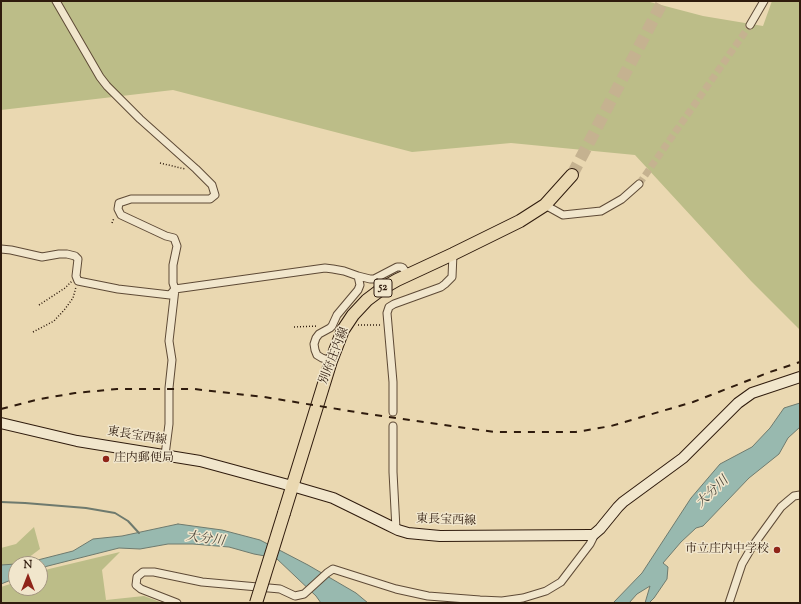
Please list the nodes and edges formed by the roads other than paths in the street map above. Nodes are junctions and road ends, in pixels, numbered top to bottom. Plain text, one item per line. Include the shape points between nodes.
1 (56, 1) edge
2 (764, 1) edge
3 (750, 25) tunnel mouth
4 (572, 175) tunnel mouth
5 (639, 184) tunnel mouth
6 (545, 205) junction
7 (1, 249) edge
8 (453, 254) junction
9 (408, 275) junction
10 (358, 276) junction
11 (175, 289) junction
12 (331, 361) junction
13 (800, 377) edge
14 (393, 412) dead end
15 (1, 423) edge
16 (393, 426) dead end
17 (165, 455) junction
18 (292, 486) junction
19 (800, 495) edge
20 (396, 529) junction
21 (594, 534) junction
22 (177, 603) edge
23 (256, 603) edge
24 (729, 603) edge

1 - 11 street via 107,86 212,185 215,195 210,199 131,199 119,203 118,209 121,214 174,238 177,246 173,265
2 - 3 street
4 - 6 main road, 別府庄内線 / 52
5 - 6 street via 622,199 601,211 563,215
6 - 8 main road, 別府庄内線 / 52 via 520,221
7 - 11 street via 42,257 60,254 75,256 78,260 76,280 118,289 170,295
8 - 9 main road, 別府庄内線 / 52
8 - 14 street via 452,277 441,287 389,307 387,314
9 - 10 street via 401,266 374,279
9 - 12 main road, 別府庄内線 / 52 via 383,288 353,315 343,330
10 - 11 street via 325,268
10 - 12 street via 358,290 332,326 319,334 314,344 317,355
11 - 17 street via 170,341 172,360 169,424
12 - 18 main road, 別府庄内線 / 52
13 - 21 main road via 752,393 738,403 683,458 618,507
15 - 17 main road, 東長宝西線 via 77,441
16 - 20 street
17 - 18 main road, 東長宝西線 via 200,461
18 - 20 main road, 東長宝西線 via 333,498
18 - 23 main road, 別府庄内線 / 52, bridge
19 - 24 street via 794,496 781,507 752,547 742,564
20 - 21 main road, 東長宝西線 via 431,536
21 - 22 street via 590,544 561,582 546,591 523,598 502,601 428,596 396,589 333,569 304,594 295,596 280,589 202,582 154,572 142,572 137,577 136,585 141,589

